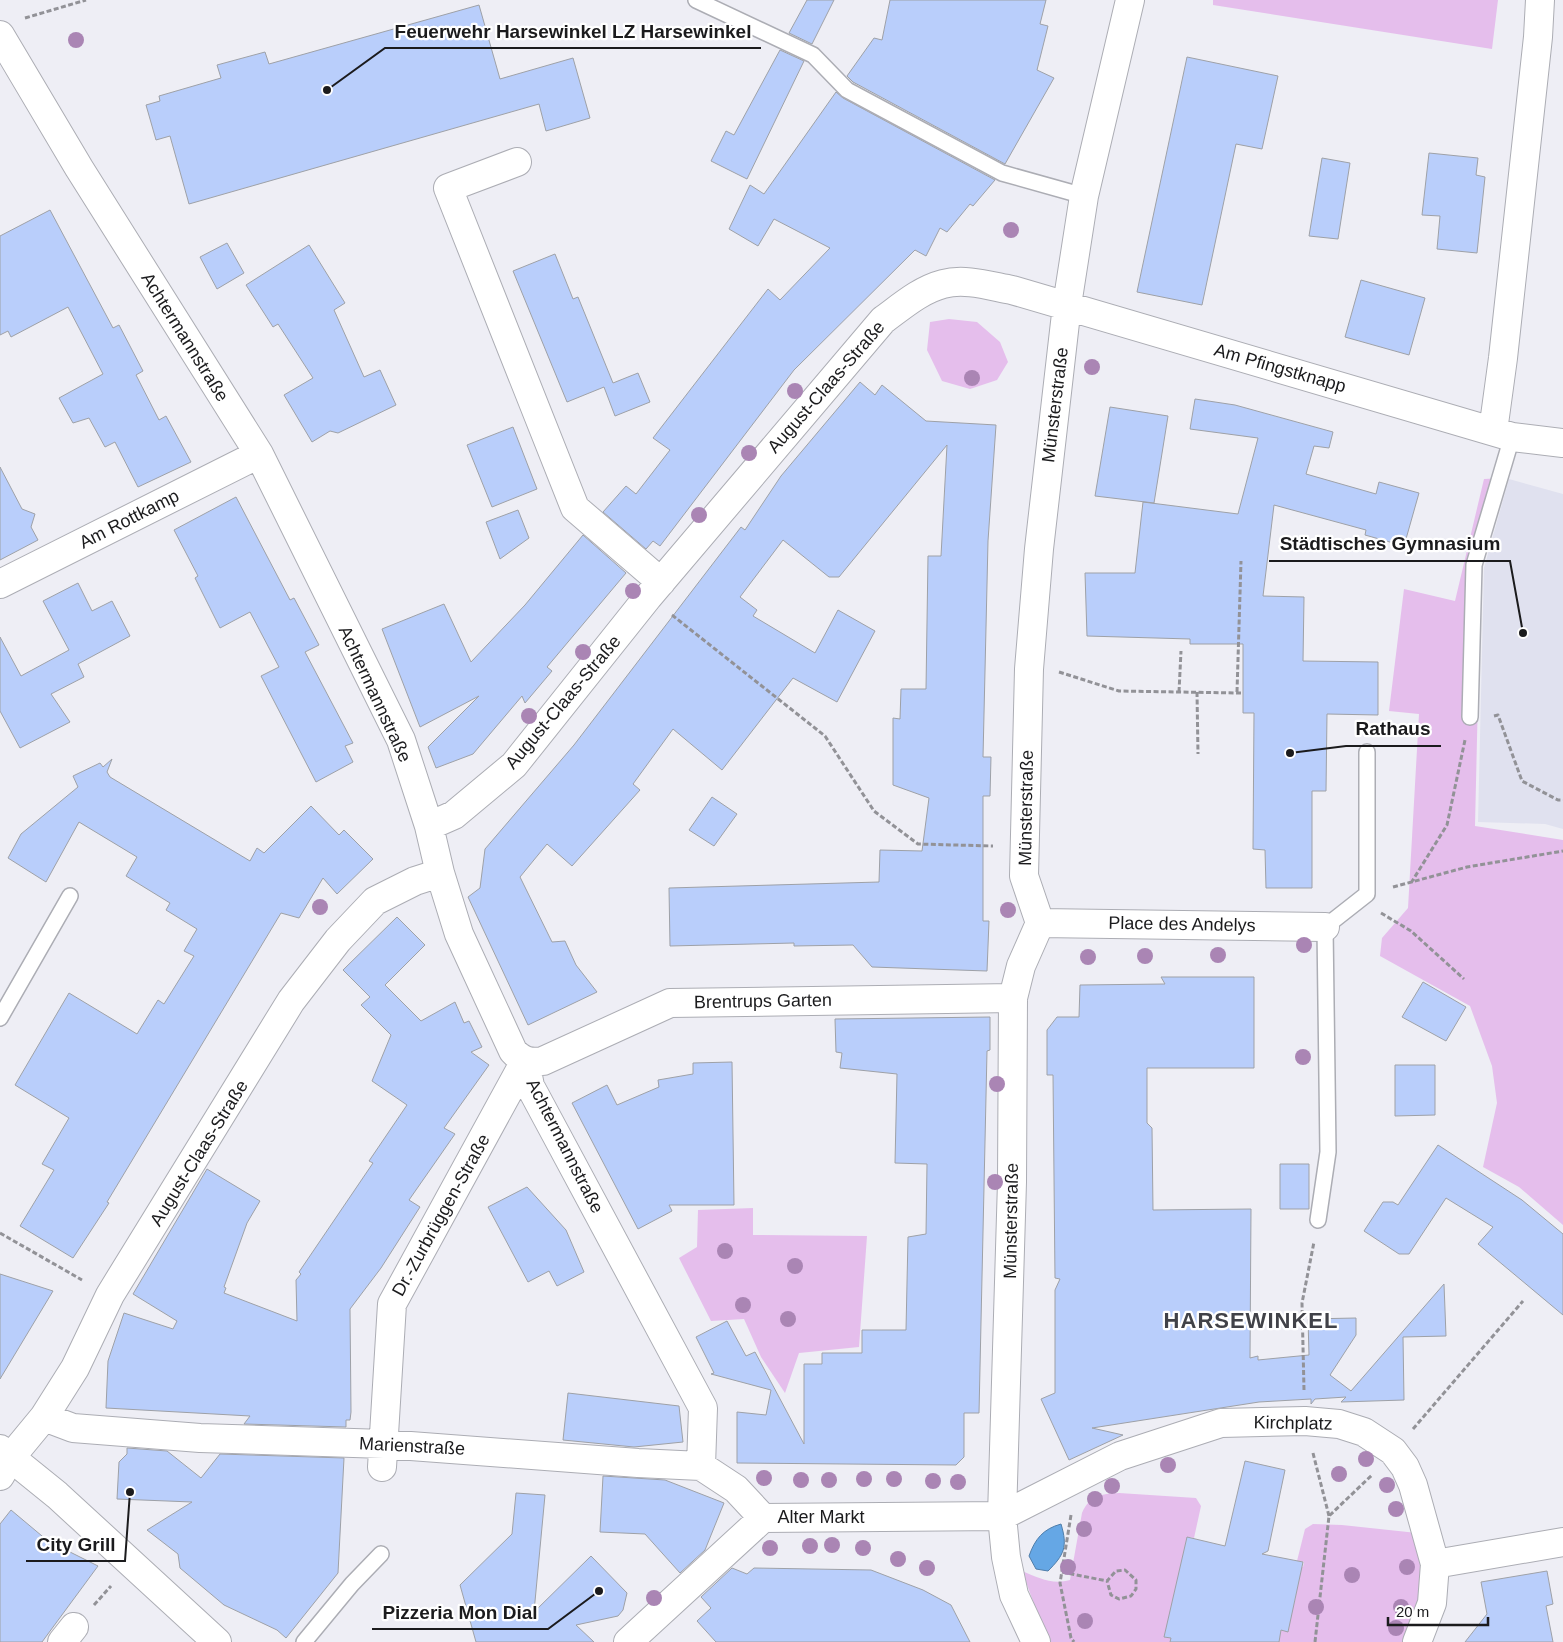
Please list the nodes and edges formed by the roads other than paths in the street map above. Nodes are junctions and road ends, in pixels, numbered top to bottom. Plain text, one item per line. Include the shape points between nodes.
1 (696, 0) edge
2 (1130, 0) edge
3 (1540, 0) edge
4 (10, 27) edge
5 (517, 162) dead end
6 (1084, 196) junction
7 (1067, 305) junction
8 (1502, 434) junction
9 (1563, 443) edge
10 (258, 454) junction
11 (0, 584) edge
12 (654, 589) junction
13 (1470, 716) road end
14 (1367, 752) dead end
15 (429, 826) junction
16 (440, 873) junction
17 (70, 896) dead end
18 (1040, 923) junction
19 (1325, 927) junction
20 (1013, 998) junction
21 (0, 1018) edge
22 (525, 1061) junction
23 (1318, 1220) road end
24 (44, 1417) junction
25 (383, 1456) junction
26 (4, 1461) edge
27 (701, 1466) junction
28 (1002, 1516) junction
29 (763, 1518) junction
30 (1563, 1542) edge
31 (381, 1554) dead end
32 (1435, 1564) junction
33 (217, 1642) edge
34 (304, 1642) edge
35 (628, 1642) edge
36 (1036, 1642) edge
37 (1417, 1642) edge

1 - 6 lane via 814,55 847,90 1002,173
2 - 6 street, Münsterstraße
3 - 8 street via 1503,358
4 - 10 street, Achtermannstraße via 79,168
5 - 12 street via 448,188 575,508
6 - 7 street, Münsterstraße
7 - 8 street, Am Pfingstknapp
7 - 12 street, August-Claas-Straße via 971,283 944,284 915,298 883,320
7 - 18 street, Münsterstraße via 1039,549 1030,669 1024,876
8 - 9 street, Am Pfingstknapp
8 - 13 lane via 1474,565
10 - 11 street, Am Rottkamp
10 - 15 street, Achtermannstraße via 401,740
12 - 15 street, August-Claas-Straße via 514,765 454,815
14 - 19 lane via 1363,897
15 - 16 street, Achtermannstraße
16 - 22 street, Achtermannstraße via 459,934 513,1051
16 - 24 street, August-Claas-Straße via 415,881 375,902 312,972 110,1295 75,1368
17 - 21 lane
18 - 19 street, Place des Andelys
18 - 20 street, Münsterstraße via 1021,966
19 - 23 lane via 1328,1152
20 - 22 street, Brentrups Garten via 670,1003 543,1061
20 - 28 street, Münsterstraße via 1012,1182
22 - 25 street, Dr.-Zurbrüggen-Straße via 392,1304
22 - 27 street, Achtermannstraße via 530,1086 703,1408
24 - 25 street, Marienstraße via 73,1428
24 - 26 street, August-Claas-Straße
25 - 27 street, Marienstraße
26 - 33 street via 57,1495
27 - 29 street via 736,1489
28 - 29 street, Alter Markt
28 - 32 street, Kirchplatz via 1120,1456 1221,1423 1305,1421 1339,1424 1364,1432 1394,1451 1405,1467
28 - 36 street, Münsterstraße via 1014,1595
29 - 35 street, Alter Markt
30 - 32 street
31 - 34 lane
32 - 37 street, Kirchplatz via 1432,1603

